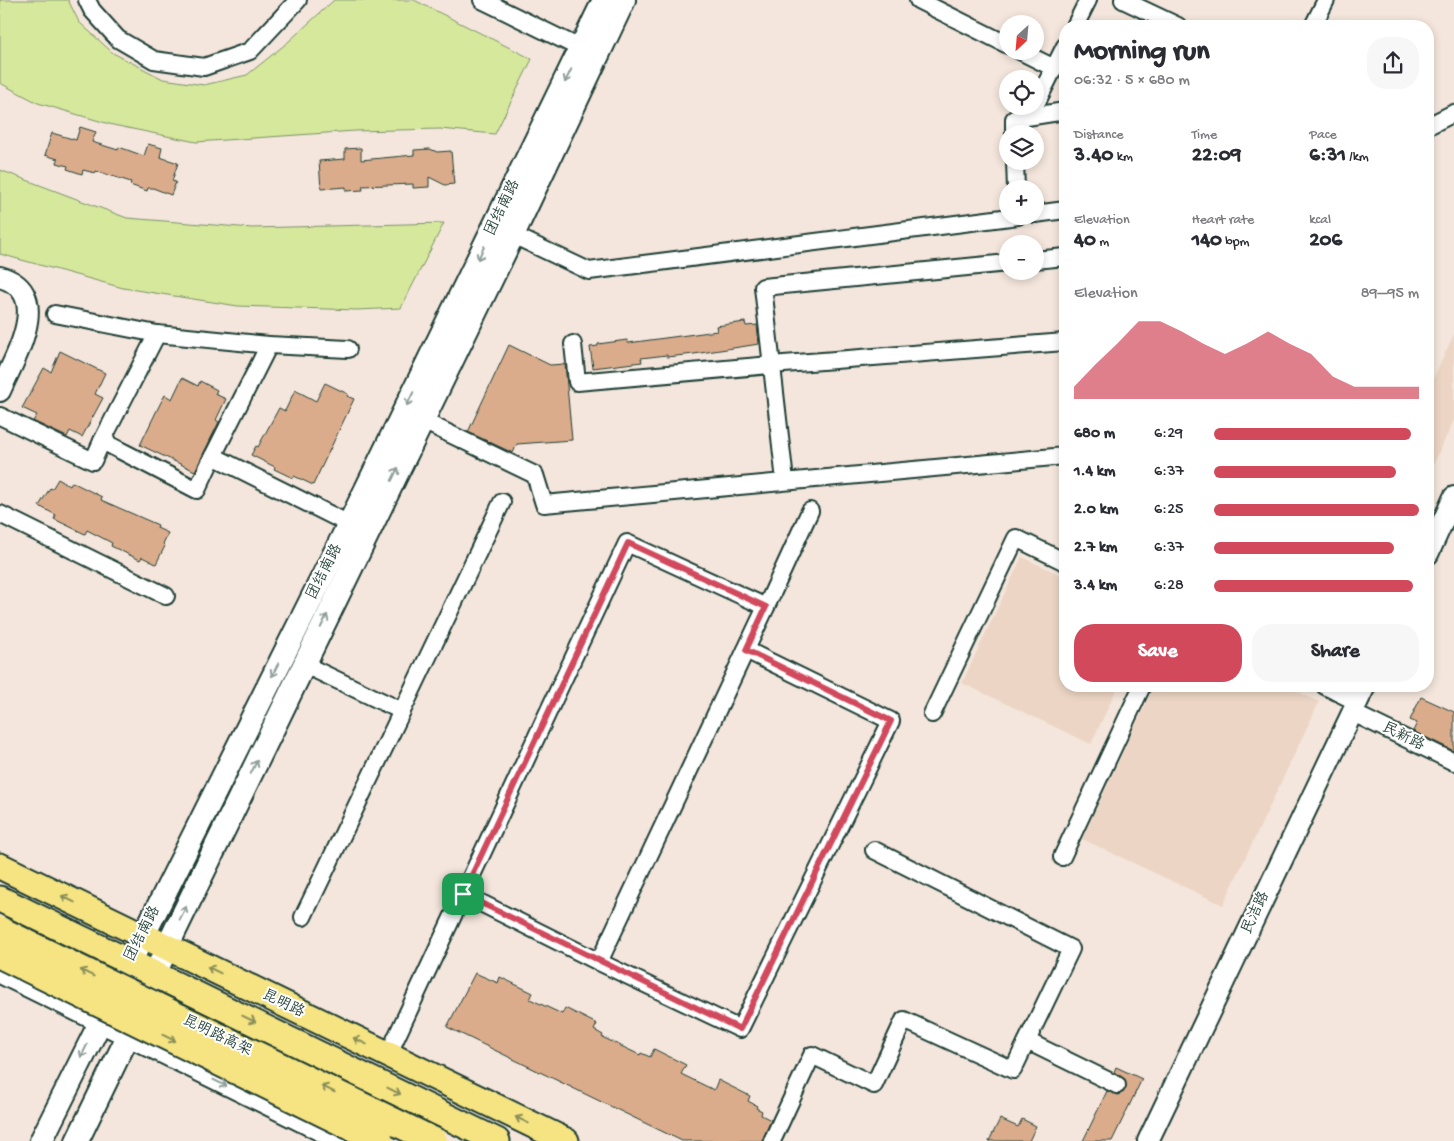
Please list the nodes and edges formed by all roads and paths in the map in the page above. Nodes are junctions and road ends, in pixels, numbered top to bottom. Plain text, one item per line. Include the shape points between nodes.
1 (87, 0) edge
2 (298, 0) edge
3 (482, 0) edge
4 (604, 0) edge
5 (624, 0) edge
6 (918, 0) edge
7 (1088, 0) edge
8 (1123, 0) edge
9 (1326, 0) edge
10 (1078, 20) edge
11 (1165, 20) edge
12 (1316, 20) edge
13 (999, 40) edge
14 (589, 53) junction
15 (1059, 58) edge
16 (1038, 60) edge
17 (1054, 68) junction
18 (1059, 112) edge
19 (1454, 113) edge
20 (1030, 116) junction
21 (1434, 123) edge
22 (1014, 125) edge
23 (1059, 211) edge
24 (1044, 213) edge
25 (999, 218) edge
26 (513, 235) junction
27 (1059, 258) edge
28 (1044, 259) edge
29 (999, 264) edge
30 (0, 276) edge
31 (55, 314) dead end
32 (157, 334) junction
33 (1059, 342) edge
34 (573, 344) dead end
35 (268, 345) junction
36 (348, 349) dead end
37 (771, 365) junction
38 (0, 392) edge
39 (0, 416) edge
40 (422, 420) junction
41 (102, 441) junction
42 (214, 456) junction
43 (1059, 457) edge
44 (785, 481) junction
45 (1454, 497) edge
46 (502, 502) dead end
47 (810, 511) dead end
48 (0, 514) edge
49 (349, 524) junction
50 (1434, 541) edge
51 (1059, 559) edge
52 (166, 596) dead end
53 (766, 607) junction
54 (746, 650) junction
55 (303, 664) junction
56 (1139, 692) edge
57 (1339, 692) edge
58 (1358, 700) edge
59 (402, 711) junction
60 (932, 714) dead end
61 (1454, 762) edge
62 (874, 850) dead end
63 (1062, 857) dead end
64 (0, 866) edge
65 (463, 894) junction
66 (0, 899) edge
67 (303, 917) dead end
68 (0, 930) edge
69 (142, 935) junction
70 (167, 947) junction
71 (0, 955) edge
72 (130, 961) junction
73 (599, 962) junction
74 (156, 974) junction
75 (0, 975) edge
76 (98, 1023) junction
77 (127, 1038) junction
78 (1027, 1041) junction
79 (388, 1055) junction
80 (1117, 1085) dead end
81 (41, 1141) edge
82 (77, 1141) edge
83 (337, 1141) edge
84 (380, 1141) edge
85 (434, 1141) edge
86 (497, 1141) edge
87 (566, 1141) edge
88 (772, 1141) edge
89 (1148, 1141) edge

1 - 2 street via 118,39 132,48 154,60 204,67 250,51
3 - 14 street
4 - 14 main road, 团结南路
5 - 14 main road, 团结南路
6 - 13 street
7 - 10 street
8 - 11 street
9 - 12 street
14 - 26 main road, 团结南路
14 -> 49 main road, 团结南路
15 - 17 street
16 - 17 street
17 - 20 street
18 - 20 street
19 - 21 street
20 - 22 street via 1014,119
23 - 24 street
25 - 26 street via 589,271
26 - 40 main road, 团结南路
27 - 28 street
29 - 37 street via 763,288
30 - 38 street via 10,280 24,294 29,309 27,328
31 - 32 street
32 - 35 street
32 - 41 street
33 - 37 street
34 - 37 street via 577,382
35 - 36 street
35 - 42 street
37 - 44 street
39 - 41 street via 93,460
40 - 44 street via 535,475 544,504
55 -> 40 main road, 团结南路
41 - 42 street via 197,490
42 - 49 street
43 - 44 street
45 - 50 street
46 - 59 street
47 - 53 street
48 - 52 street
49 -> 69 main road, 团结南路
51 - 60 street via 1016,538
53 - 54 street
53 - 65 street via 628,543
54 - 73 street
54 - 73 street via 891,721 740,1029
55 - 59 street
70 -> 55 main road, 团结南路
56 - 63 street
57 - 58 street, 民新路
58 - 61 street, 民新路
58 - 89 street, 民洁路
59 - 67 street
62 - 78 street via 1071,949
69 -> 64 main road, 昆明路
65 - 73 street
65 - 79 street
66 - 72 main road, 昆明路
85 -> 68 highway, 昆明路高架, bridge
69 - 70 main road, 昆明路
69 - 72 main road, 团结南路
70 - 74 main road, 团结南路
79 -> 70 main road, 昆明路
71 -> 84 highway, 昆明路高架, bridge
72 - 74 main road, 昆明路
72 - 76 main road, 团结南路
74 - 77 main road, 团结南路
74 -> 86 main road, 昆明路
75 - 76 street
76 - 77 street
76 -> 81 main road, 团结南路
77 - 82 main road, 团结南路
77 -> 83 street
78 - 80 street
78 - 88 street via 1013,1070 904,1020 874,1085 812,1055
87 -> 79 main road, 昆明路

